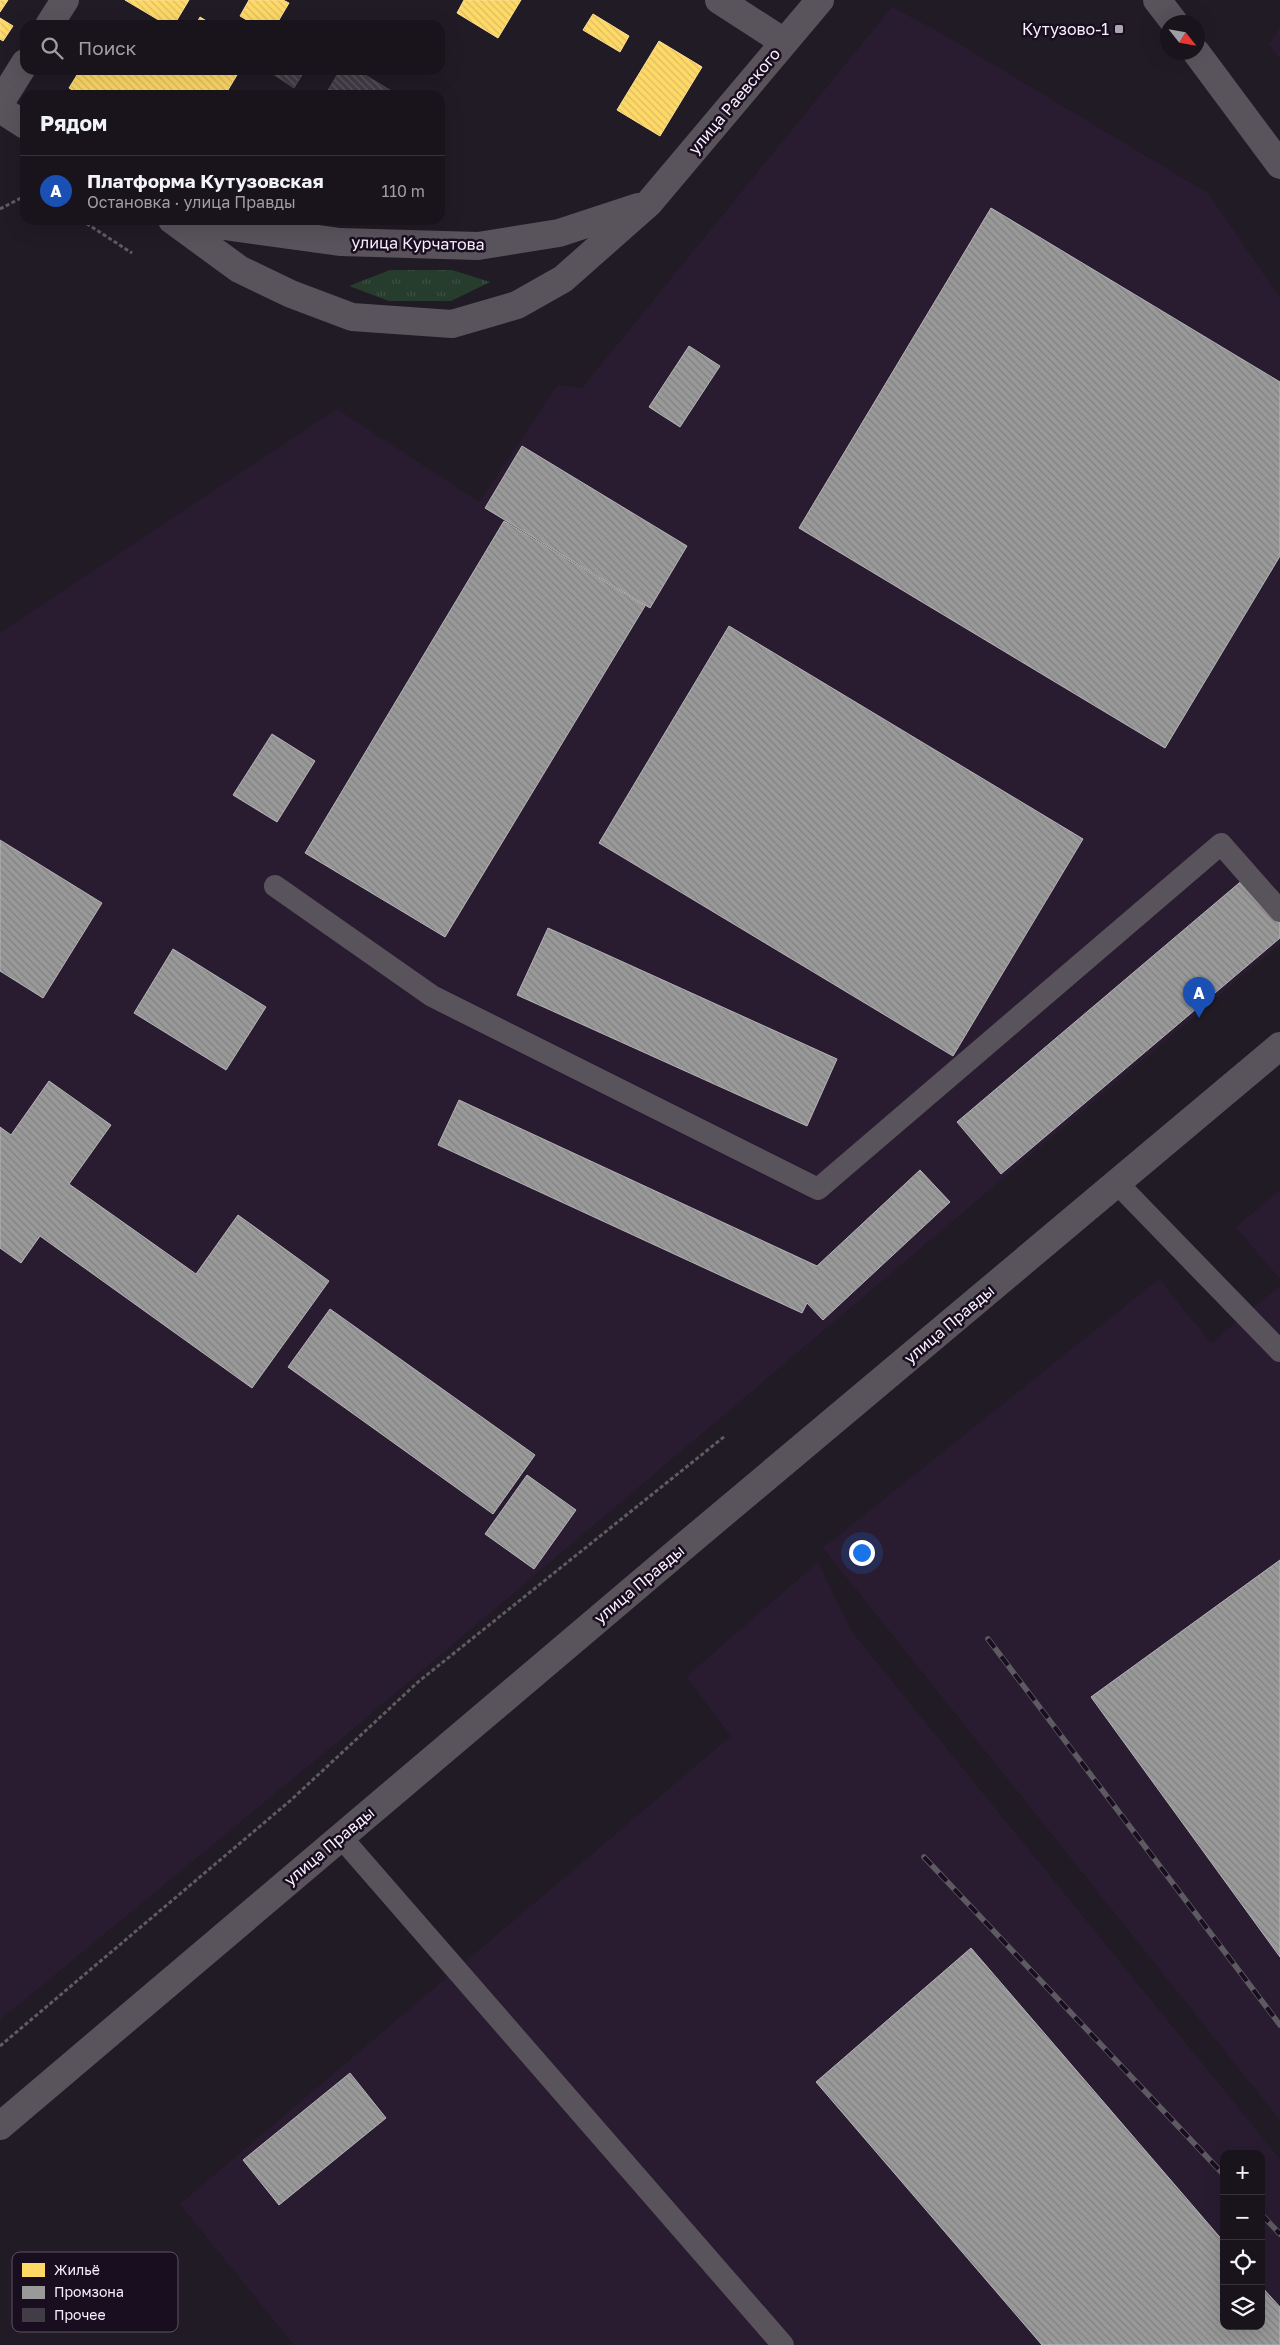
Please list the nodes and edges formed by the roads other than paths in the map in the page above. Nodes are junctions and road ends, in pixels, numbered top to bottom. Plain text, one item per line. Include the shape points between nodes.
1 (65, 0) edge
2 (719, 0) edge
3 (820, 0) edge
4 (1157, 0) edge
5 (1169, 15) edge
6 (52, 20) edge
7 (784, 42) junction
8 (1202, 60) edge
9 (20, 71) edge
10 (0, 102) edge
11 (0, 109) edge
12 (20, 122) edge
13 (1280, 165) edge
14 (648, 203) junction
15 (179, 225) edge
16 (217, 225) edge
17 (275, 886) dead end
18 (1280, 911) edge
19 (1280, 1046) edge
20 (1117, 1183) junction
21 (1280, 1351) edge
22 (340, 1836) junction
23 (0, 2126) edge
24 (783, 2345) edge

1 - 6 street
2 - 7 street
3 - 7 street, улица Раевского
4 - 5 street
7 - 14 street, улица Раевского
8 - 13 street
9 - 10 street
11 - 12 street
14 - 15 street via 564,279 517,306 452,324 352,317 239,269
14 - 16 street, улица Курчатова via 559,233 478,246 340,242
17 - 18 lane via 432,996 818,1189 1221,844
19 - 20 street, улица Правды
20 - 21 lane
20 - 22 street, улица Правды
22 - 23 street, улица Правды
22 - 24 lane

